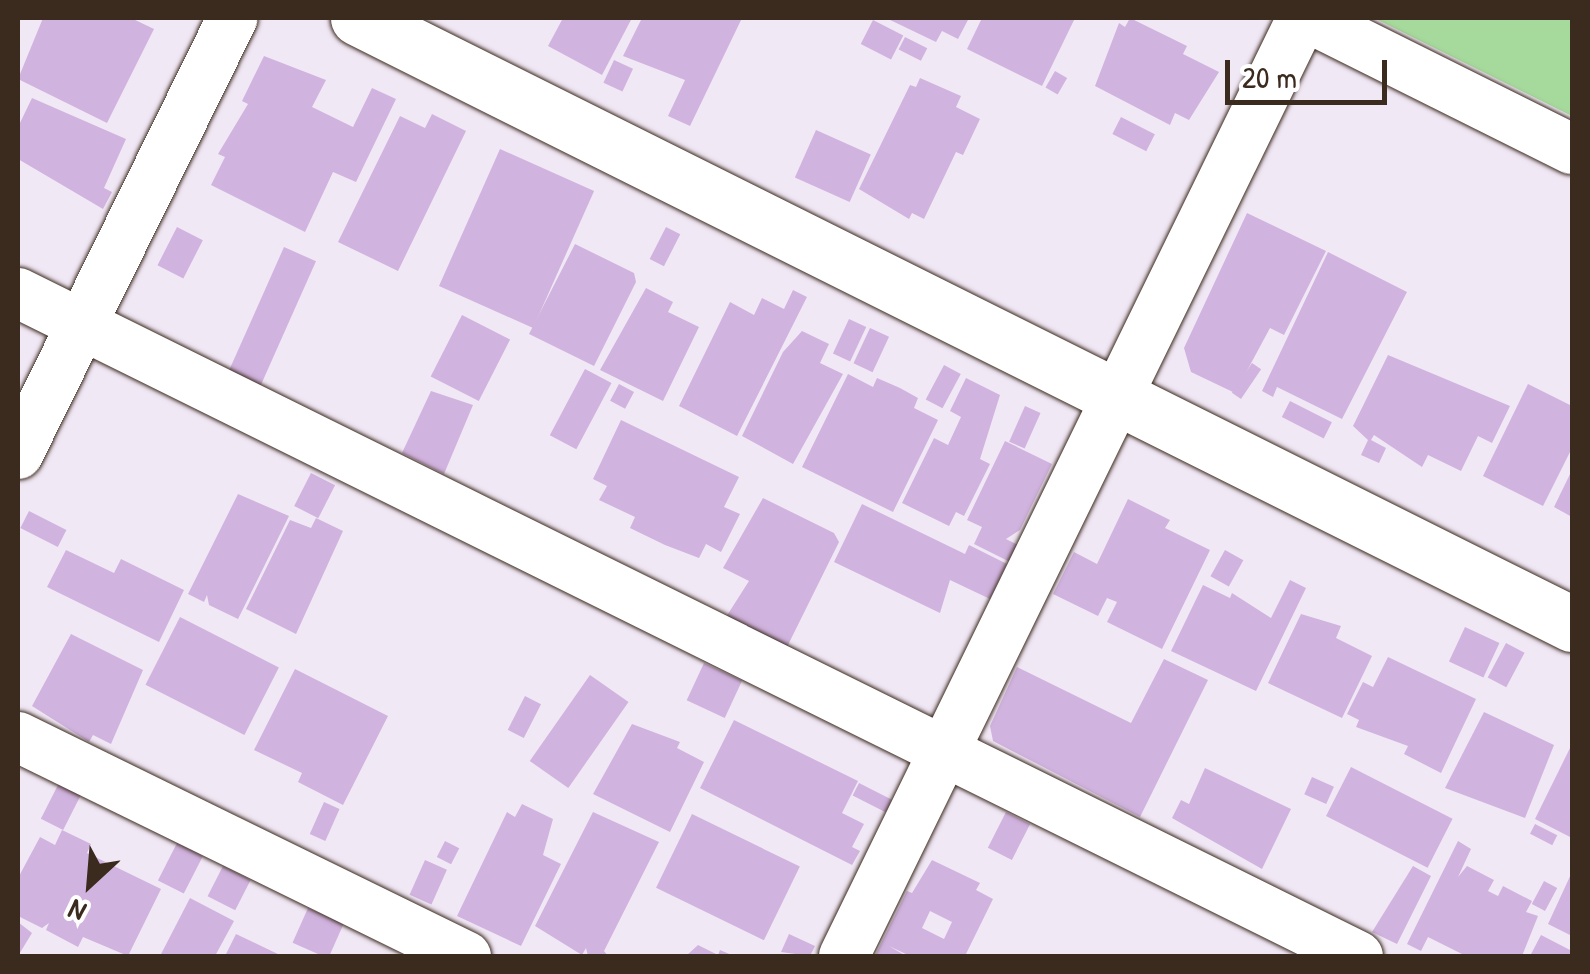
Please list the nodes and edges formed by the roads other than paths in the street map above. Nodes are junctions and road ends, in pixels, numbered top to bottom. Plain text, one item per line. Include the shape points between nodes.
1 (233, 18) edge
2 (358, 18) edge
3 (1306, 18) edge
4 (1572, 148) edge
5 (18, 293) edge
6 (83, 326) junction
7 (1115, 397) junction
8 (18, 454) edge
9 (1572, 624) edge
10 (18, 737) edge
11 (944, 755) junction
12 (466, 956) edge
13 (844, 956) edge
14 (1358, 956) edge

1 - 6 street
2 - 7 street
3 - 4 street
3 - 7 street
5 - 6 street
6 - 8 street
6 - 11 street
7 - 9 street
7 - 11 street
10 - 12 street
11 - 13 street
11 - 14 street

